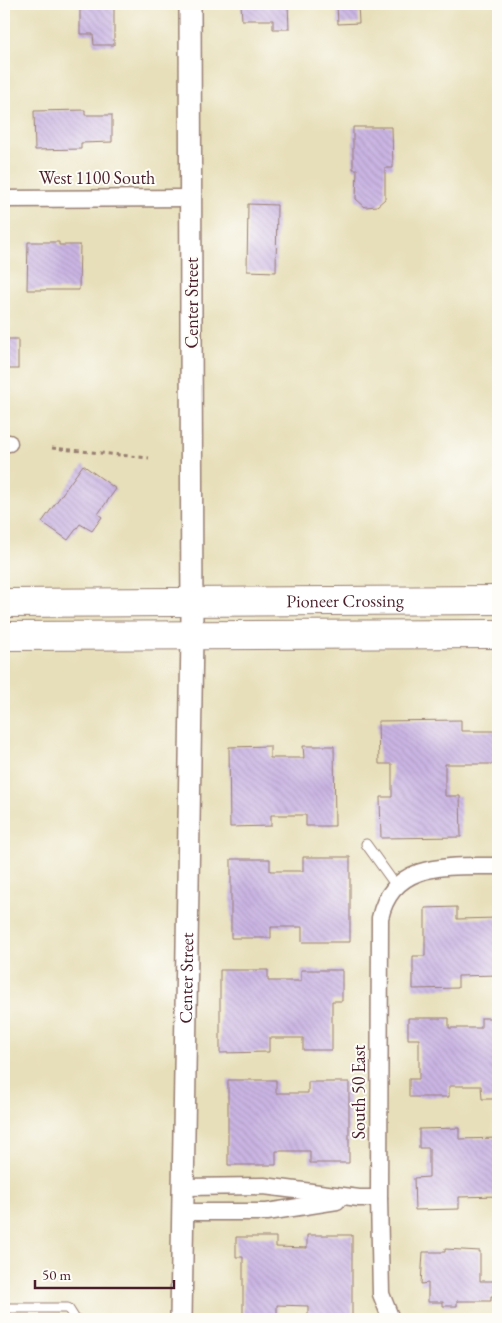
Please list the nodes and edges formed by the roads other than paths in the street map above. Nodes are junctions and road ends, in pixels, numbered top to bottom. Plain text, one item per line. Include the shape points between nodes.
1 (190, 4) edge
2 (191, 198) junction
3 (4, 199) edge
4 (498, 600) edge
5 (192, 602) junction
6 (4, 603) edge
7 (498, 634) edge
8 (192, 635) junction
9 (4, 636) edge
10 (366, 844) dead end
11 (498, 866) edge
12 (402, 882) junction
13 (183, 1187) junction
14 (359, 1198) junction
15 (379, 1198) junction
16 (183, 1212) junction
17 (4, 1308) edge
18 (386, 1318) edge
19 (75, 1319) edge
20 (181, 1319) edge

1 - 2 street, Center Street
2 - 3 street, West 1100 South
2 - 5 street, Center Street
4 - 5 highway, Pioneer Crossing
5 - 6 highway, Pioneer Crossing
5 - 8 street, Center Street
7 - 8 highway, Pioneer Crossing
8 - 9 highway, Pioneer Crossing
8 - 13 street, Center Street
10 - 12 lane
11 - 12 street via 435,867 422,870
12 - 15 street, South 50 East via 382,909 380,918
13 - 14 street via 264,1186
13 - 16 street, Center Street
14 - 15 street
14 - 16 street via 267,1212
15 - 18 street, South 50 East via 381,1294
16 - 20 street, Center Street
17 - 19 lane via 68,1308

